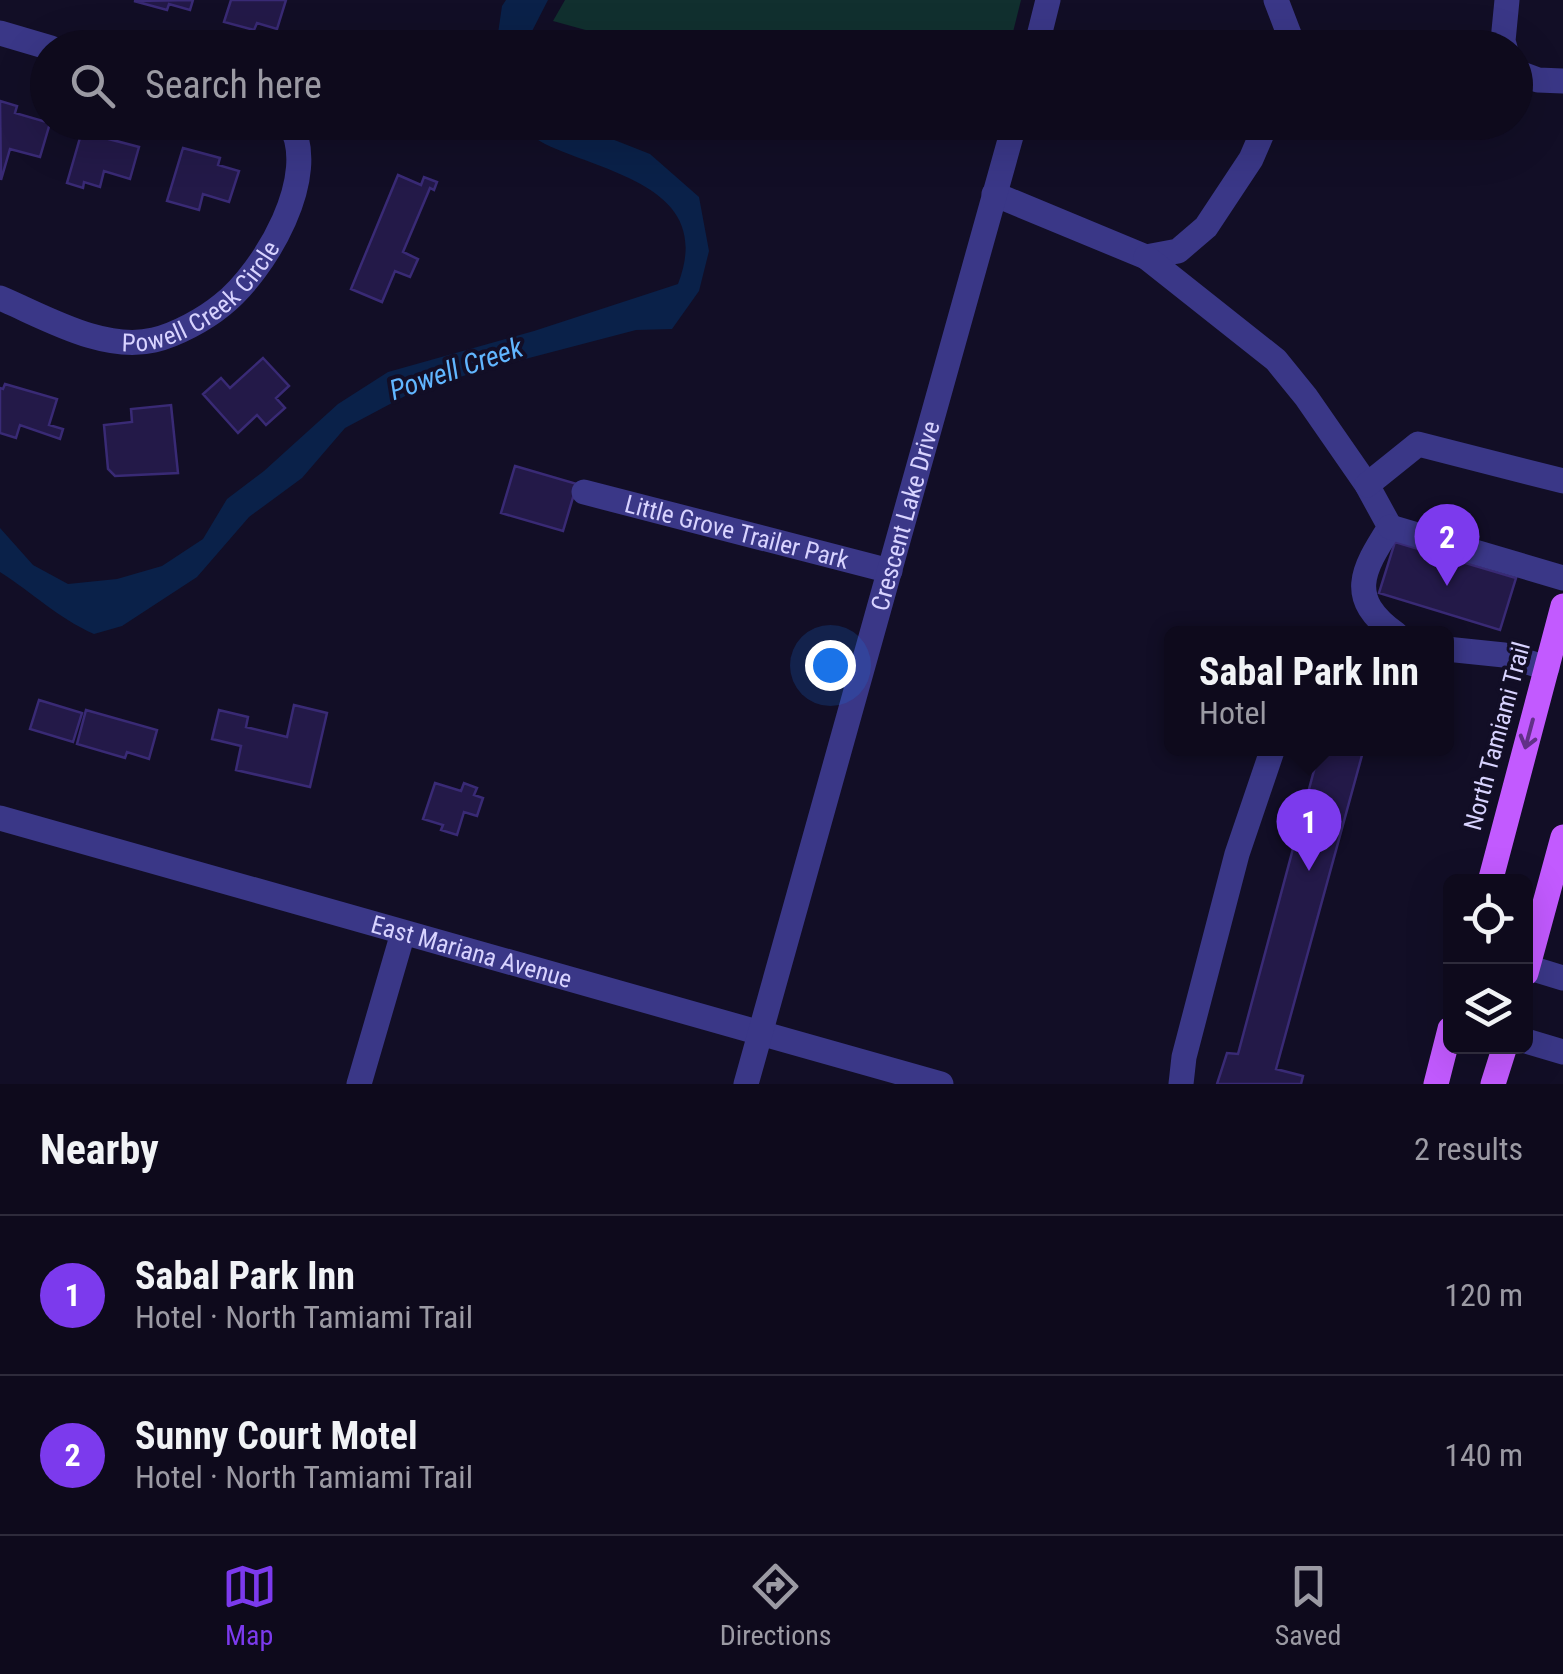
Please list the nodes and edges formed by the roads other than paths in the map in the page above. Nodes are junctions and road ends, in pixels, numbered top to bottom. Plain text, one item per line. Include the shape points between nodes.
1 (1048, 0) edge
2 (1276, 0) edge
3 (1507, 0) edge
4 (1040, 30) edge
5 (1287, 30) edge
6 (1504, 30) edge
7 (0, 34) edge
8 (30, 42) edge
9 (1533, 78) edge
10 (1563, 81) edge
11 (295, 140) edge
12 (1010, 140) edge
13 (1259, 140) edge
14 (994, 194) junction
15 (1146, 256) junction
16 (0, 298) edge
17 (1563, 481) edge
18 (1366, 486) junction
19 (584, 492) dead end
20 (1390, 526) junction
21 (890, 572) junction
22 (1563, 578) edge
23 (1563, 606) edge
24 (1386, 626) edge
25 (1454, 650) edge
26 (1546, 668) junction
27 (1270, 756) edge
28 (0, 818) edge
29 (1563, 837) edge
30 (1492, 874) edge
31 (1556, 890) edge
32 (404, 932) junction
33 (1528, 964) edge
34 (1533, 972) edge
35 (1563, 978) edge
36 (761, 1032) junction
37 (1533, 1043) edge
38 (1563, 1052) edge
39 (1445, 1054) edge
40 (1502, 1054) edge
41 (1439, 1080) edge
42 (359, 1084) edge
43 (746, 1084) edge
44 (941, 1084) edge
45 (1180, 1084) edge
46 (1493, 1084) edge

1 - 4 street
2 - 5 street
3 - 6 street
7 - 8 street
9 - 10 street
11 - 16 street, Powell Creek Circle via 301,160 290,207 252,276 189,325 153,340 116,342
12 - 14 street, Crescent Lake Drive
13 - 15 street via 1206,227 1178,251
14 - 15 street
14 - 21 street, Crescent Lake Drive
15 - 18 street via 1276,360
17 - 18 street via 1418,444
18 - 20 street
19 - 21 street, Little Grove Trailer Park
20 - 22 street
20 - 24 street via 1362,588
21 - 36 street, Crescent Lake Drive
23 - 26 main road, North Tamiami Trail
25 - 26 street
26 -> 30 main road, North Tamiami Trail
27 - 45 street via 1237,854
28 - 32 street, East Mariana Avenue
29 - 31 main road
31 - 33 main road
32 - 36 street, East Mariana Avenue
32 - 42 street
34 - 35 street
36 - 43 street, Crescent Lake Drive
36 - 44 street, East Mariana Avenue
37 - 38 street
39 - 41 main road
40 - 46 main road

